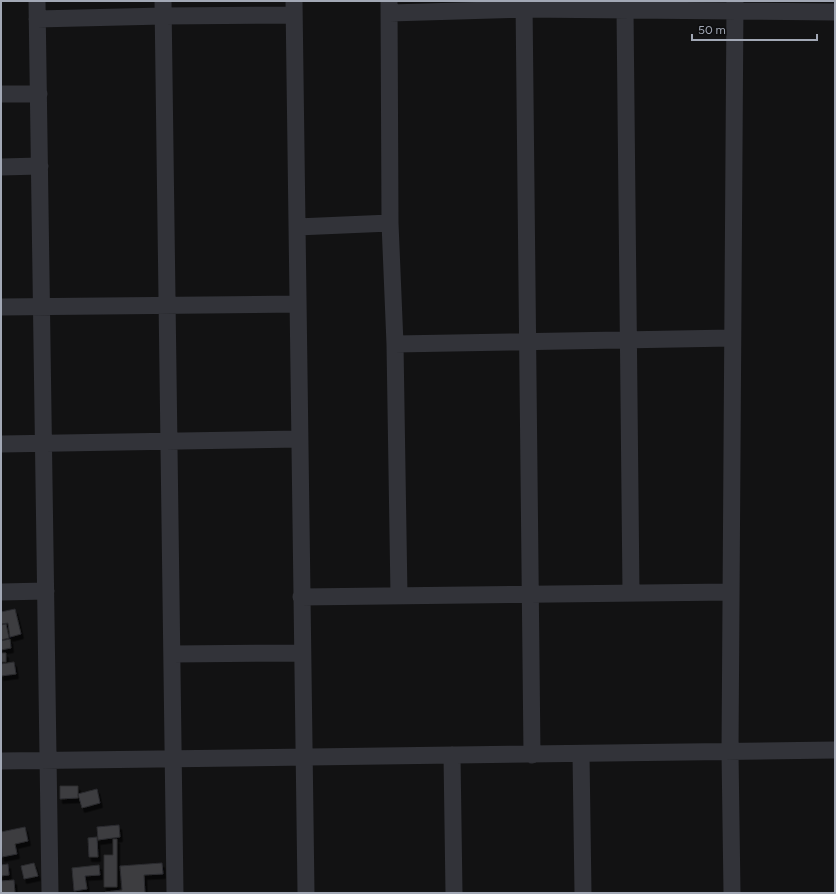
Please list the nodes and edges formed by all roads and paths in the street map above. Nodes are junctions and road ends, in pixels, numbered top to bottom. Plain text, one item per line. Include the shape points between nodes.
1 (37, 1) edge
2 (524, 5) edge
3 (735, 6) edge
4 (389, 7) edge
5 (163, 8) edge
6 (294, 8) edge
7 (625, 10) junction
8 (835, 12) edge
9 (38, 19) junction
10 (1, 94) edge
11 (39, 94) junction
12 (40, 166) junction
13 (1, 167) edge
14 (390, 223) junction
15 (297, 227) junction
16 (298, 304) junction
17 (166, 305) junction
18 (1, 307) edge
19 (42, 307) junction
20 (732, 338) junction
21 (629, 340) junction
22 (527, 342) junction
23 (395, 344) junction
24 (299, 439) junction
25 (168, 441) junction
26 (44, 443) junction
27 (1, 444) edge
28 (1, 592) edge
29 (46, 592) junction
30 (731, 592) junction
31 (632, 593) junction
32 (530, 594) junction
33 (399, 596) junction
34 (301, 597) junction
35 (302, 653) junction
36 (172, 654) junction
37 (835, 750) edge
38 (730, 752) junction
39 (581, 754) junction
40 (452, 755) junction
41 (532, 755) junction
42 (304, 757) junction
43 (173, 759) junction
44 (1, 761) edge
45 (48, 761) junction
46 (50, 893) edge
47 (175, 893) edge
48 (306, 893) edge
49 (454, 893) edge
50 (583, 893) edge
51 (732, 893) edge

1 - 9 street
2 - 4 street
2 - 7 street
2 - 22 street
3 - 7 street
3 - 8 street
3 - 20 street
4 - 14 street
5 - 6 street
5 - 9 street
5 - 17 street
6 - 15 street
7 - 21 street
9 - 11 street
10 - 11 street
11 - 12 street
12 - 13 street
12 - 19 street
14 - 15 street
14 - 23 street
15 - 16 street
16 - 17 street
16 - 24 street
17 - 19 street
17 - 25 street
18 - 19 street
19 - 26 street
20 - 21 street
20 - 30 street
21 - 22 street
21 - 31 street
22 - 23 street
22 - 32 street
23 - 33 street
24 - 25 street
24 - 34 street
25 - 26 street
25 - 36 street
26 - 27 street
26 - 29 street
28 - 29 street
29 - 45 street
30 - 31 street
30 - 38 street
31 - 32 street
32 - 33 street
32 - 41 street
33 - 34 street
34 - 35 street
35 - 36 street
35 - 42 street
36 - 43 street
37 - 38 street
38 - 39 street
38 - 51 street
39 - 41 street
39 - 50 street
40 - 41 street
40 - 42 street
40 - 49 street
42 - 43 street
42 - 48 street
43 - 45 street
43 - 47 street
44 - 45 street
45 - 46 street

